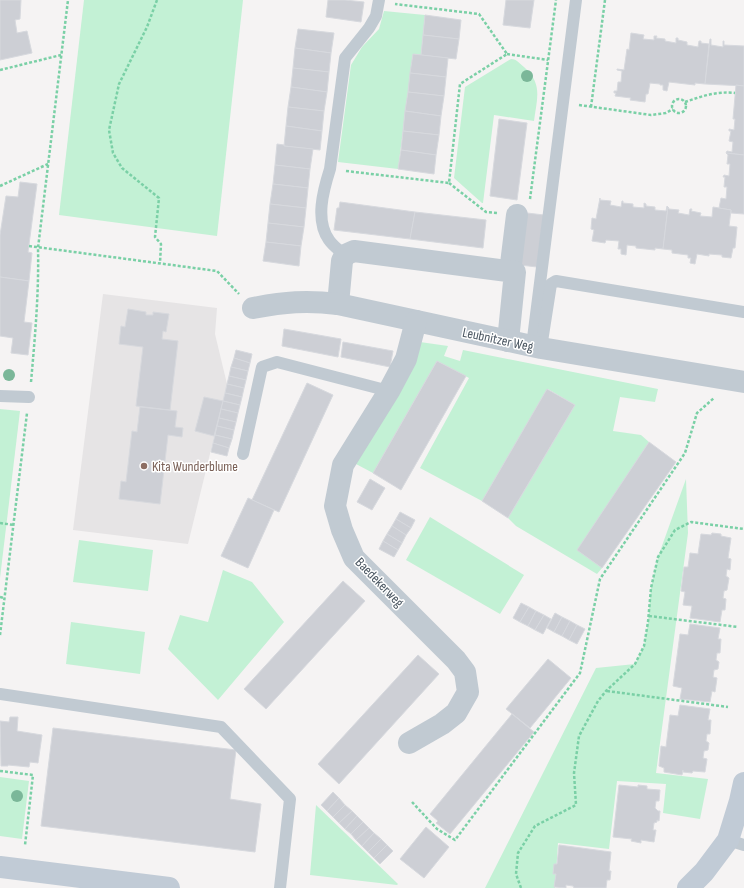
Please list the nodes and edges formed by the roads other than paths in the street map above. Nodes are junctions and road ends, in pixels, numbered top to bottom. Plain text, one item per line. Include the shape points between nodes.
1 (576, 0) edge
2 (379, 1) edge
3 (517, 215) road end
4 (345, 255) junction
5 (510, 272) junction
6 (338, 304) junction
7 (253, 308) road end
8 (744, 312) edge
9 (416, 321) junction
10 (508, 341) junction
11 (537, 347) junction
12 (744, 382) edge
13 (389, 391) junction
14 (0, 396) edge
15 (29, 397) road end
16 (243, 454) dead end
17 (0, 694) edge
18 (410, 743) dead end
19 (744, 784) edge
20 (736, 843) edge
21 (0, 867) edge
22 (165, 888) edge
23 (280, 888) edge
24 (688, 888) edge

1 - 11 lane
2 - 4 lane via 376,16 346,58 330,170 322,203 324,229 329,239
3 - 5 street
4 - 5 street via 354,251
4 - 6 street via 342,261
5 - 10 street via 515,272
6 - 7 street, Leubnitzer Weg via 315,301 286,302
6 - 9 street, Leubnitzer Weg
8 - 11 lane via 556,281 551,284
9 - 10 street, Leubnitzer Weg
9 - 13 street, Baedekerweg via 406,359
10 - 11 street, Leubnitzer Weg
11 - 12 street, Leubnitzer Weg
13 - 16 lane via 277,362 262,367
13 - 18 street, Baedekerweg via 343,465 335,506 354,558 456,660 465,672 468,692 456,713
14 - 15 lane
17 - 23 lane via 221,727 290,799
19 - 20 street
20 - 24 street
21 - 22 street

